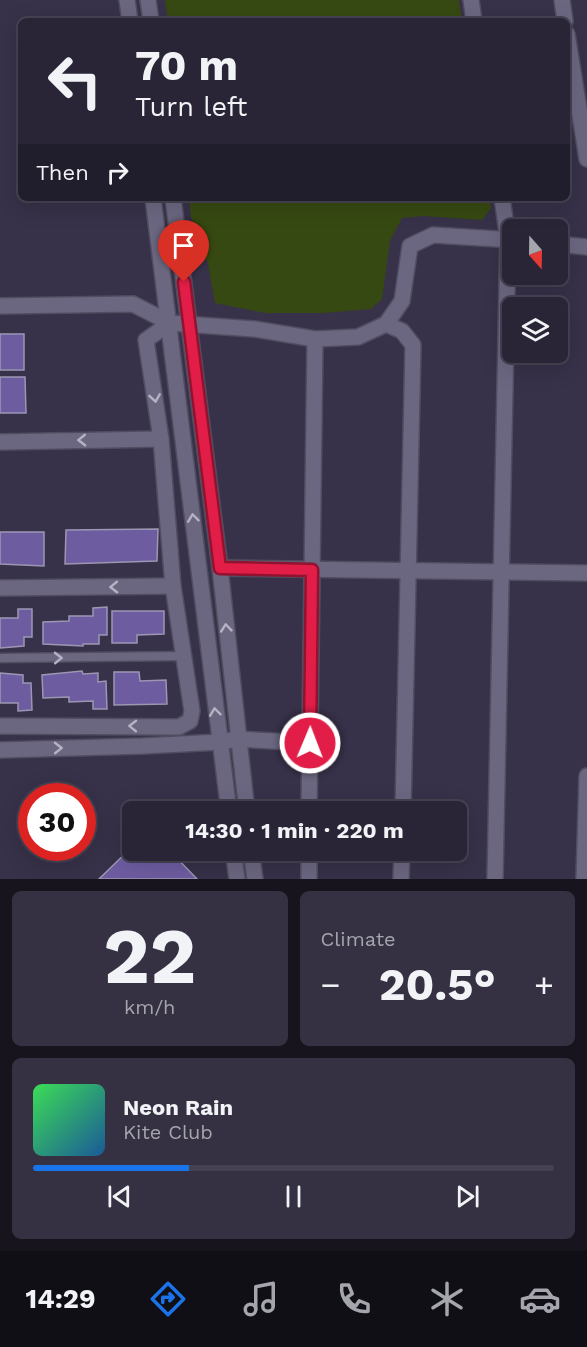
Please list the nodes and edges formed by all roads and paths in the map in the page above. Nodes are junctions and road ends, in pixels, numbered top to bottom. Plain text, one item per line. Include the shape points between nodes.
1 (127, 0) edge
2 (148, 0) edge
3 (471, 0) edge
4 (562, 0) edge
5 (130, 18) edge
6 (151, 18) edge
7 (474, 18) edge
8 (565, 18) edge
9 (570, 53) edge
10 (587, 159) edge
11 (153, 201) edge
12 (173, 201) edge
13 (503, 201) edge
14 (507, 219) edge
15 (502, 239) edge
16 (568, 245) edge
17 (587, 247) edge
18 (510, 285) edge
19 (0, 306) edge
20 (170, 323) junction
21 (190, 324) junction
22 (386, 324) junction
23 (315, 339) junction
24 (161, 439) junction
25 (0, 441) edge
26 (220, 568) junction
27 (312, 570) junction
28 (409, 571) junction
29 (502, 572) junction
30 (587, 573) edge
31 (173, 586) junction
32 (0, 588) edge
33 (184, 656) junction
34 (0, 658) edge
35 (0, 726) edge
36 (238, 739) junction
37 (220, 742) junction
38 (310, 743) junction
39 (0, 750) edge
40 (587, 776) edge
41 (228, 801) edge
42 (246, 801) edge
43 (309, 801) edge
44 (403, 801) edge
45 (235, 861) edge
46 (253, 861) edge
47 (309, 861) edge
48 (402, 861) edge
49 (237, 879) edge
50 (255, 879) edge
51 (309, 879) edge
52 (401, 879) edge
53 (495, 879) edge
54 (584, 879) edge

1 - 5 street
2 - 6 street
3 - 7 street
4 - 8 street
9 - 10 street
11 - 20 street
12 - 21 street
13 - 14 street
15 - 22 street via 433,235 410,246 402,301
16 - 17 street
18 - 29 street
19 - 20 street via 133,304
20 - 21 street
20 -> 24 street via 146,340
37 -> 20 street
21 - 23 street
21 - 26 street
22 - 23 street via 358,337
22 - 28 street via 402,331 413,345
23 - 27 street
24 -> 25 street
24 - 31 street
26 - 27 street
36 -> 26 street
27 - 28 street
27 - 38 street
28 - 29 street
28 - 44 street
29 - 30 street
29 - 53 street
31 -> 32 street
31 - 33 street
34 -> 33 lane
33 -> 35 street via 192,711 190,721 179,727
36 - 37 street
36 - 38 street
36 - 42 street
39 -> 37 street
37 - 41 street
38 - 43 street
40 - 54 street
45 - 49 street
46 - 50 street
47 - 51 street
48 - 52 street

